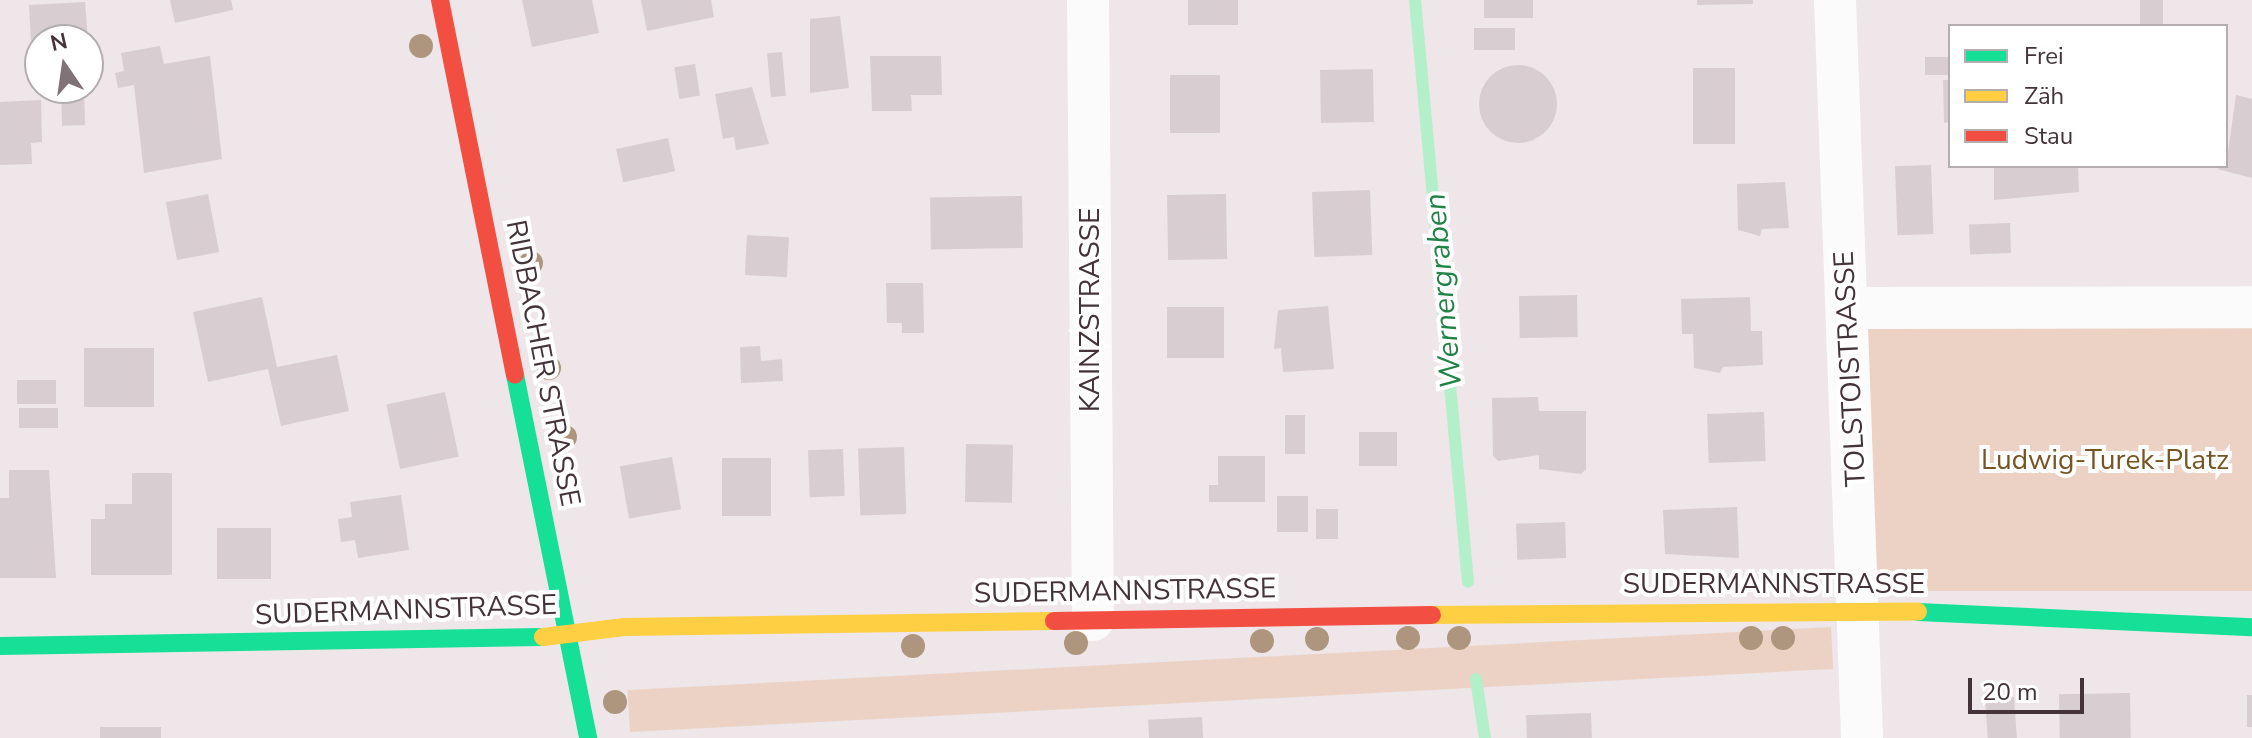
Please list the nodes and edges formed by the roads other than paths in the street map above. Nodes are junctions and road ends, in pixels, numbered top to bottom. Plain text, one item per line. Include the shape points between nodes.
1 (440, 0) edge
2 (1088, 0) edge
3 (1835, 0) edge
4 (2252, 307) edge
5 (1851, 308) junction
6 (1862, 609) junction
7 (1093, 620) junction
8 (2252, 627) edge
9 (569, 633) junction
10 (0, 646) edge
11 (588, 738) edge
12 (1862, 738) edge

1 - 9 street, RIDBACHER STRASSE
2 - 7 street, KAINZSTRASSE
3 - 5 street, TOLSTOISTRASSE
4 - 5 street
5 - 6 street, TOLSTOISTRASSE
6 - 7 street, SUDERMANNSTRASSE
6 - 8 street, SUDERMANNSTRASSE
6 - 12 street, TOLSTOISTRASSE
7 - 9 street, SUDERMANNSTRASSE via 624,627
9 - 10 street, SUDERMANNSTRASSE via 514,639
9 - 11 street, RIDBACHER STRASSE

